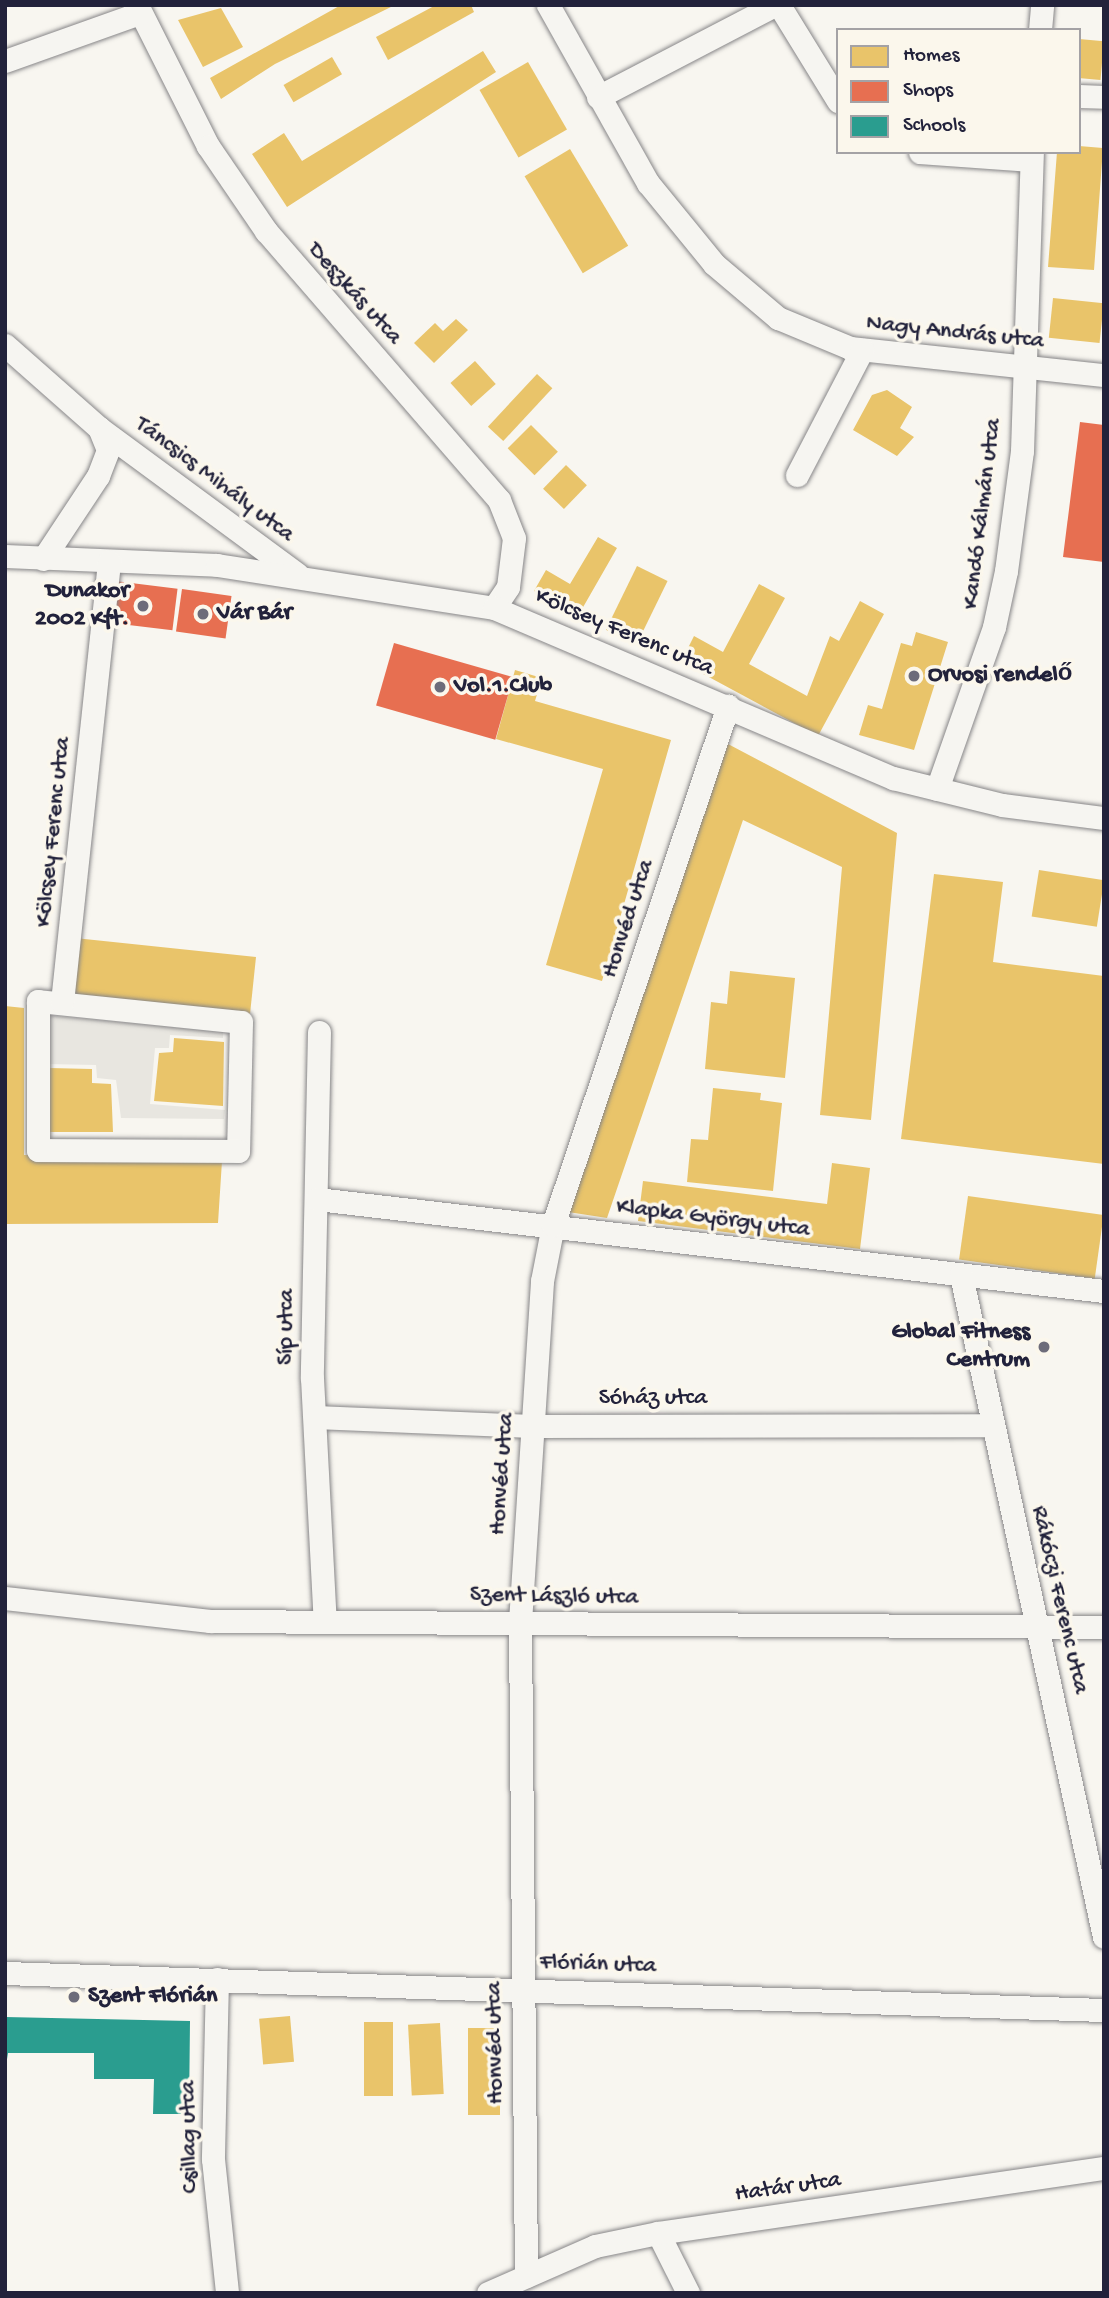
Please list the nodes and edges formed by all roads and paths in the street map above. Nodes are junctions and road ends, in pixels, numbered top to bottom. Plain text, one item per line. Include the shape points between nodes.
1 (548, 5) edge
2 (777, 5) edge
3 (1041, 5) edge
4 (139, 9) edge
5 (1040, 28) edge
6 (5, 61) edge
7 (1081, 96) edge
8 (598, 97) junction
9 (1104, 97) edge
10 (836, 98) edge
11 (976, 154) edge
12 (1031, 156) edge
13 (5, 345) edge
14 (862, 350) junction
15 (1024, 368) junction
16 (1104, 375) edge
17 (99, 428) junction
18 (797, 475) dead end
19 (5, 556) edge
20 (43, 558) junction
21 (109, 562) junction
22 (297, 575) junction
23 (494, 608) junction
24 (728, 706) junction
25 (937, 789) junction
26 (1104, 818) edge
27 (64, 992) junction
28 (319, 1032) dead end
29 (317, 1199) junction
30 (553, 1225) junction
31 (961, 1275) junction
32 (1104, 1292) edge
33 (315, 1417) junction
34 (992, 1425) junction
35 (532, 1426) junction
36 (5, 1598) edge
37 (325, 1622) junction
38 (520, 1622) junction
39 (1039, 1627) junction
40 (1104, 1627) edge
41 (1104, 1937) edge
42 (5, 1973) edge
43 (217, 1979) junction
44 (521, 1989) junction
45 (1104, 2010) edge
46 (1104, 2168) edge
47 (658, 2233) junction
48 (526, 2276) junction
49 (227, 2293) edge
50 (488, 2293) edge
51 (688, 2293) edge

1 - 8 street, Nagy András utca
2 - 8 street
2 - 10 street
3 - 5 street
4 - 6 street
4 - 23 street, Deszkás utca via 208,146 266,231 499,500 514,538 508,587
7 - 9 street
8 - 14 street, Nagy András utca via 648,183 714,264 778,318
11 - 12 street
12 - 15 street, Kandó Kálmán utca
13 - 17 street, Táncsics Mihály utca
14 - 15 street, Nagy András utca
14 - 18 street
15 - 16 street, Nagy András utca
15 - 25 street, Kandó Kálmán utca via 1022,451 1006,571 994,627
17 - 20 street, Táncsics Mihály utca via 108,450 98,476
17 - 22 street, Táncsics Mihály utca
19 - 20 street, Kölcsey Ferenc utca
20 - 21 street, Kölcsey Ferenc utca
21 - 22 street, Kölcsey Ferenc utca
21 - 27 street, Kölcsey Ferenc utca
22 - 23 street, Kölcsey Ferenc utca
23 - 24 street, Kölcsey Ferenc utca
24 - 25 street, Kölcsey Ferenc utca via 806,744
24 - 30 street, Honvéd utca
25 - 26 street, Kölcsey Ferenc utca
27 - 27 street via 38,1001 38,1150 238,1151 241,1022
28 - 29 street, Síp utca
29 - 30 street, Klapka György utca
29 - 33 street, Síp utca
30 - 31 street, Klapka György utca
30 - 35 street, Honvéd utca via 542,1281
31 - 32 street, Klapka György utca
31 - 34 street, Rákóczi Ferenc utca
33 - 35 street, Sóház utca
33 - 37 street, Síp utca
34 - 35 street, Sóház utca
34 - 39 street, Rákóczi Ferenc utca
35 - 38 street, Honvéd utca
36 - 37 street, Szent László utca via 186,1620
37 - 38 street, Szent László utca
38 - 39 street, Szent László utca
38 - 44 street, Honvéd utca
39 - 40 street, Szent László utca
39 - 41 street, Rákóczi Ferenc utca
42 - 43 street, Flórián utca
43 - 44 street, Flórián utca
43 - 49 street, Csillag utca via 213,2159
44 - 45 street, Flórián utca
44 - 48 street, Honvéd utca
46 - 47 street, Határ utca
47 - 48 street, Határ utca via 594,2246
47 - 51 street
48 - 50 street, Határ utca

